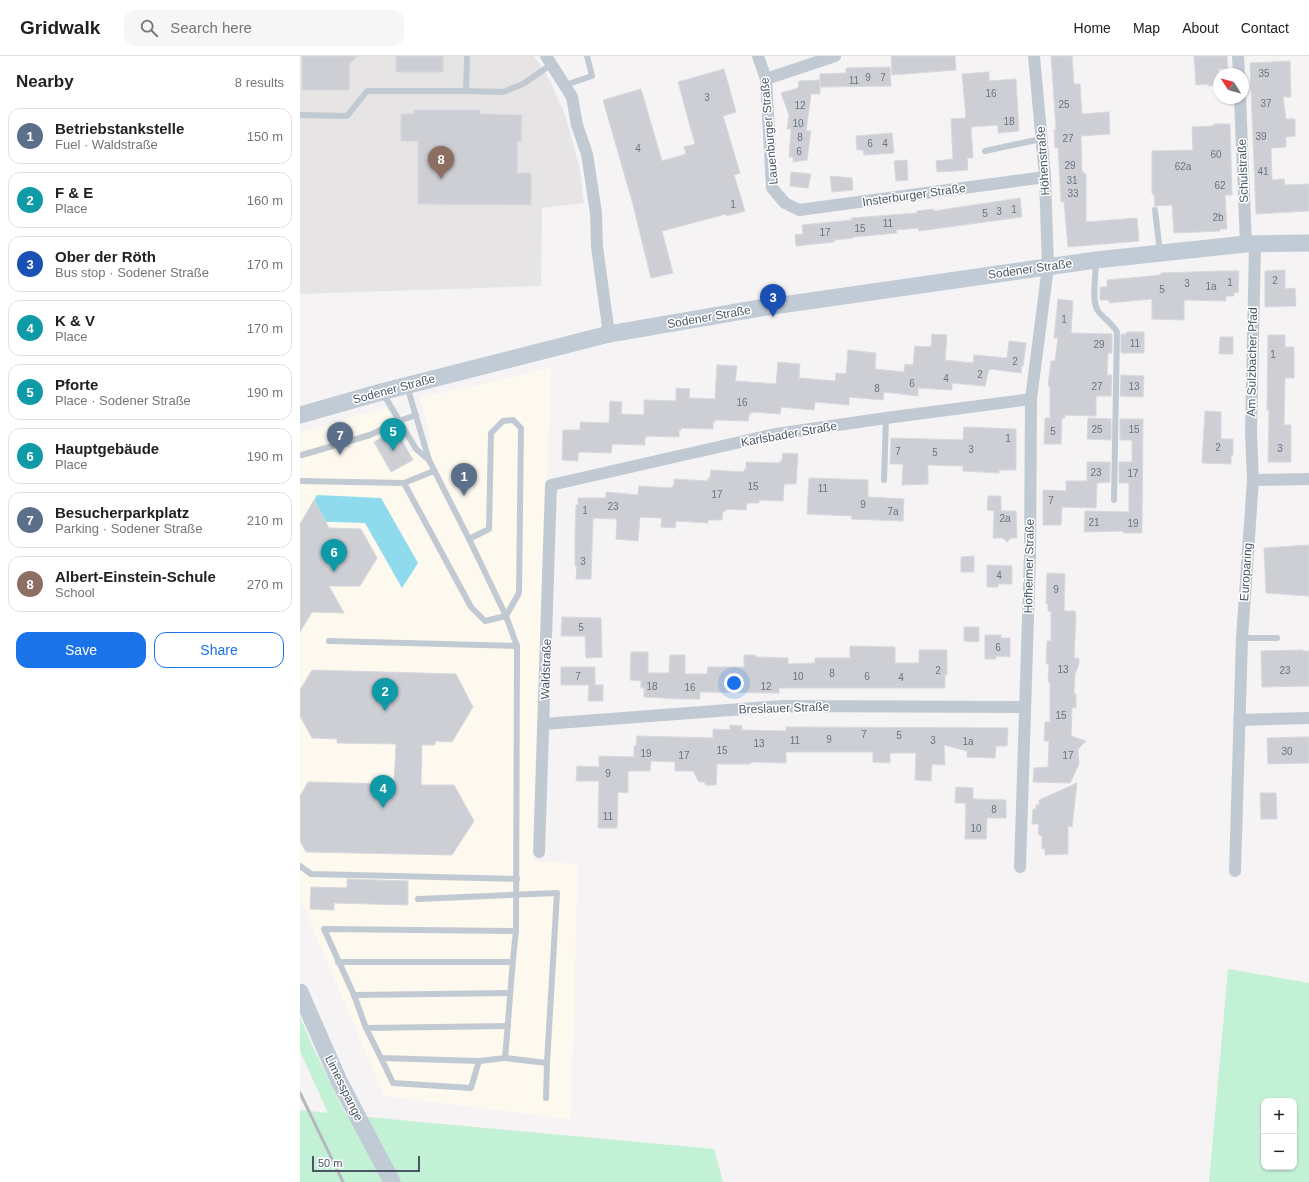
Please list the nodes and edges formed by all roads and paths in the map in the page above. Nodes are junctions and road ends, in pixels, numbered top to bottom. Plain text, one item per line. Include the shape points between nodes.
1 (467, 56) edge
2 (587, 56) edge
3 (758, 56) edge
4 (835, 56) edge
5 (1034, 56) edge
6 (1238, 56) edge
7 (549, 60) edge
8 (1239, 68) edge
9 (766, 79) junction
10 (565, 85) junction
11 (466, 91) junction
12 (1240, 104) edge
13 (300, 115) edge
14 (1041, 139) junction
15 (985, 151) dead end
16 (1045, 177) junction
17 (785, 204) joint
18 (1155, 210) dead end
19 (1309, 243) edge
20 (1250, 244) junction
21 (1160, 253) junction
22 (1096, 260) junction
23 (1048, 267) junction
24 (609, 334) junction
25 (406, 385) junction
26 (380, 392) junction
27 (1031, 399) junction
28 (300, 415) edge
29 (416, 415) junction
30 (886, 418) junction
31 (399, 421) junction
32 (302, 455) dead end
33 (429, 460) junction
34 (434, 471) junction
35 (1309, 479) edge
36 (884, 480) dead end
37 (1253, 480) junction
38 (300, 481) edge
39 (404, 483) junction
40 (551, 485) joint
41 (1114, 500) dead end
42 (469, 539) junction
43 (506, 616) junction
44 (1242, 638) junction
45 (1277, 638) dead end
46 (329, 641) dead end
47 (517, 646) junction
48 (1025, 707) junction
49 (1309, 718) edge
50 (1239, 720) junction
51 (544, 724) junction
52 (539, 852) dead end
53 (300, 866) edge
54 (1020, 867) dead end
55 (1235, 871) dead end
56 (517, 879) junction
57 (517, 894) junction
58 (418, 898) dead end
59 (516, 931) junction
60 (338, 962) junction
61 (512, 962) junction
62 (300, 992) edge
63 (510, 993) junction
64 (354, 996) junction
65 (508, 1026) junction
66 (366, 1028) junction
67 (381, 1058) junction
68 (505, 1058) junction
69 (479, 1061) junction
70 (547, 1063) junction
71 (546, 1098) dead end
72 (392, 1182) edge

1 - 11 lane
2 - 10 lane via 592,76
3 - 9 street, Lauenburger Straße
4 - 9 street
5 - 14 street, Höhenstraße
6 - 8 street
7 - 10 street
7 - 11 lane via 523,84 503,92
9 - 17 street, Lauenburger Straße via 772,188
10 - 24 street via 572,97 586,154 596,213 597,247
11 - 13 lane via 367,92 347,116
12 - 20 street, Schulstraße
14 - 15 lane
14 - 16 street, Höhenstraße
16 - 17 street, Insterburger Straße via 799,210
16 - 23 street, Höhenstraße
18 - 21 lane
19 - 20 street, Sodener Straße
20 - 21 street, Sodener Straße
20 - 37 street, Am Sulzbacher Pfad
21 - 22 street, Sodener Straße
22 - 23 street, Sodener Straße
22 - 41 lane via 1095,305 1117,332
23 - 24 street, Sodener Straße via 760,308
23 - 27 street, Hofheimer Straße
24 - 25 street, Sodener Straße
25 - 26 street, Sodener Straße
25 - 29 lane
26 - 28 street, Sodener Straße
26 - 31 lane
27 - 30 street, Karlsbader Straße
27 - 48 street, Hofheimer Straße via 1030,556
29 - 31 lane
29 - 33 lane
30 - 36 lane
30 - 40 street, Karlsbader Straße via 776,434
31 - 32 lane via 370,435
31 - 33 lane via 418,452
33 - 34 lane
34 - 39 lane
34 - 42 lane
35 - 37 street
37 - 44 street, Europaring
38 - 39 lane
39 - 43 lane via 471,607 485,621
40 - 51 street, Waldstraße
42 - 43 lane
42 - 43 lane via 489,529 491,433 502,421 513,420 521,428 519,594
43 - 47 lane
44 - 45 lane
44 - 50 street, Europaring
46 - 47 lane
47 - 56 lane
48 - 51 street, Breslauer Straße via 782,706
48 - 54 street, Hofheimer Straße
49 - 50 street
50 - 55 street, Europaring
51 - 52 street, Waldstraße
53 - 56 lane via 311,874
56 - 57 lane
57 - 58 lane
57 - 59 lane
57 - 70 lane via 556,894
59 - 60 lane via 324,929
59 - 61 lane
60 - 61 lane
60 - 64 lane
61 - 63 lane
62 - 72 street, Limesspange via 339,1081
63 - 64 lane
63 - 65 lane
64 - 66 lane
65 - 66 lane
65 - 68 lane
66 - 67 lane
67 - 69 lane
67 - 69 lane via 393,1083 471,1088
68 - 69 lane
68 - 70 lane
70 - 71 lane

